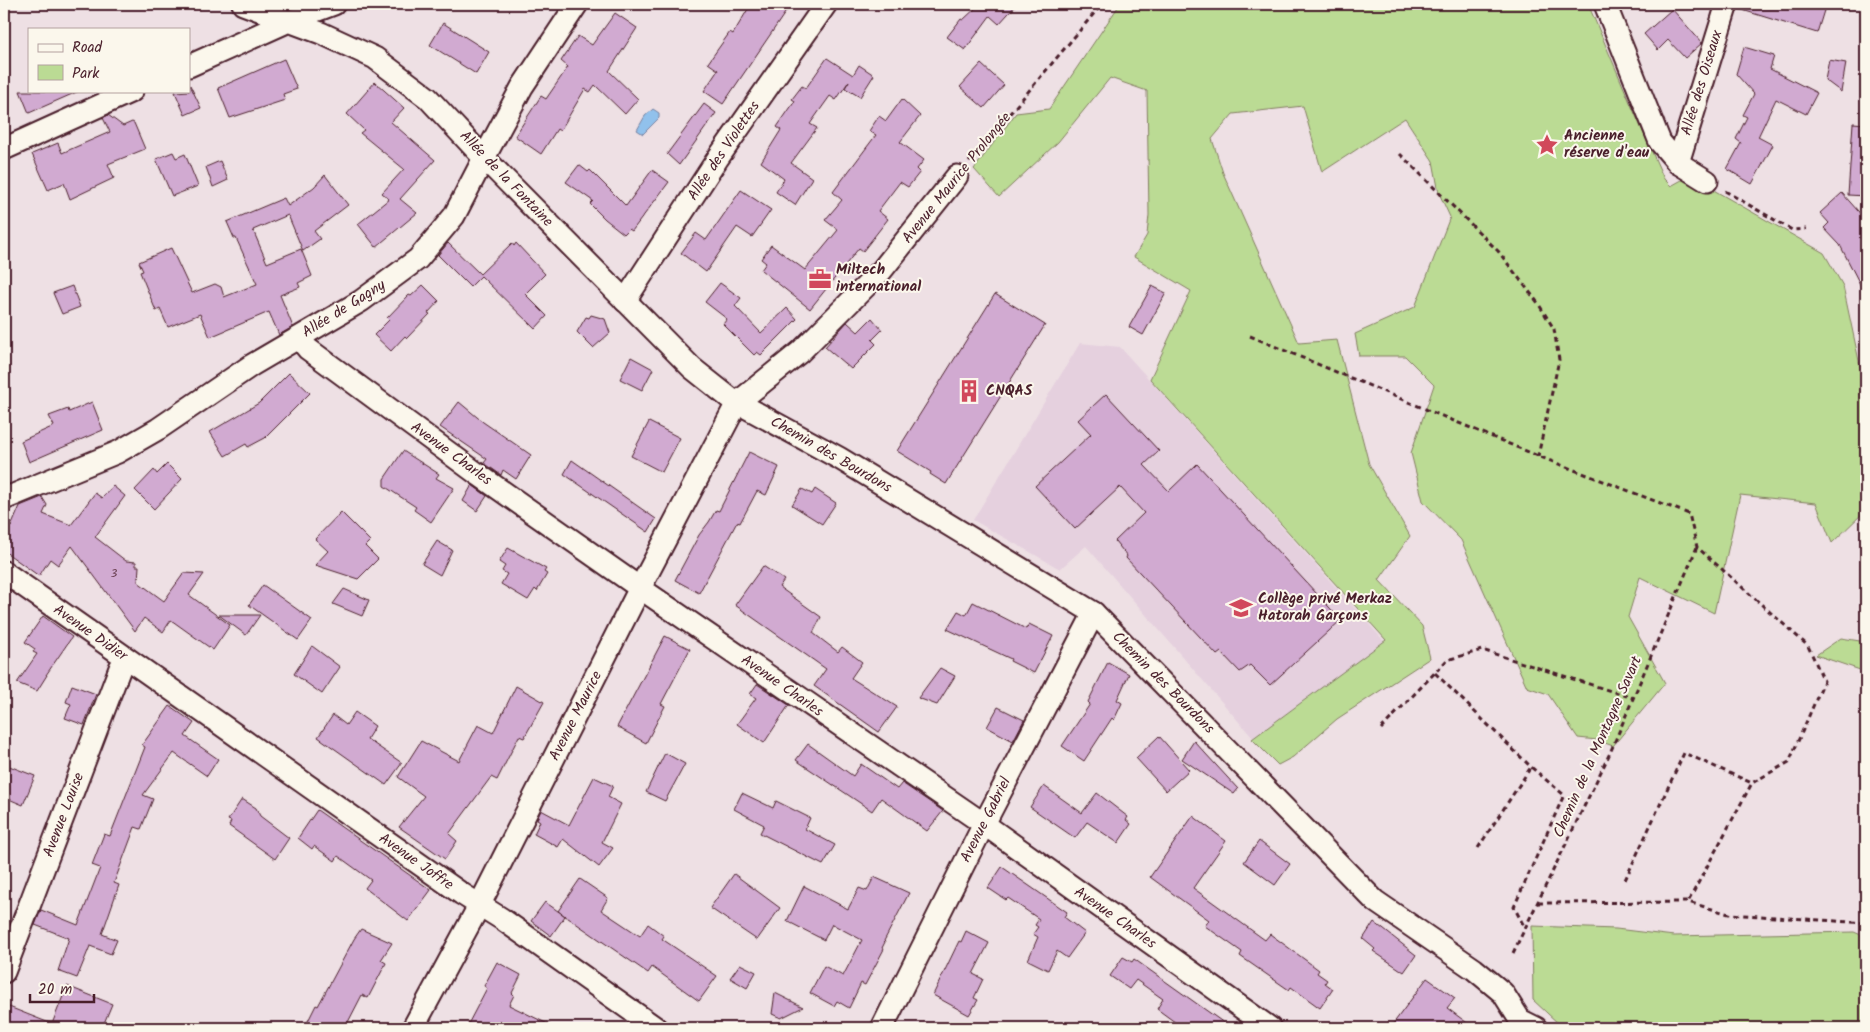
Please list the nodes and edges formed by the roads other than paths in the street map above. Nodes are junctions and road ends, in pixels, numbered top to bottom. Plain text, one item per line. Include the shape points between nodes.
1 (243, 4) edge
2 (334, 4) edge
3 (577, 4) edge
4 (826, 4) edge
5 (1605, 4) edge
6 (1726, 4) edge
7 (289, 21) junction
8 (190, 66) edge
9 (130, 92) edge
10 (4, 149) edge
11 (484, 158) junction
12 (1678, 163) junction
13 (957, 176) road end
14 (1707, 180) road end
15 (625, 301) junction
16 (299, 338) junction
17 (737, 403) junction
18 (4, 499) edge
19 (4, 572) edge
20 (640, 588) junction
21 (1094, 613) junction
22 (126, 658) junction
23 (177, 694) joint
24 (984, 824) junction
25 (479, 906) junction
26 (4, 972) edge
27 (1524, 1025) edge
28 (413, 1028) edge
29 (656, 1028) edge
30 (882, 1028) edge
31 (1270, 1028) edge

1 - 7 street, Allée de la Fontaine
2 - 7 street
3 - 11 street, Allée de Gagny via 522,88
4 - 15 street, Allée des Violettes via 718,158
5 - 12 street via 1660,142
6 - 12 street, Allée des Oiseaux
7 - 8 street
7 - 11 street, Allée de la Fontaine via 376,58 428,98
9 - 10 street
11 - 15 street, Allée de la Fontaine
11 - 16 street, Allée de Gagny via 454,216 418,260 361,301
12 - 14 street
13 - 17 street, Avenue Maurice Prolongée via 882,270 800,352
15 - 17 street, Allée de la Fontaine via 692,368
16 - 18 street, Allée de Gagny via 126,447
16 - 20 street, Avenue Charles via 308,349 479,475
17 - 20 street, Avenue Maurice
17 - 21 street, Chemin des Bourdons via 839,458
19 - 22 street, Avenue Didier
20 - 24 street, Avenue Charles
20 - 25 street, Avenue Maurice
21 - 24 street, Avenue Gabriel
21 - 27 street, Chemin des Bourdons via 1375,901 1504,993
22 - 23 street, Avenue Didier
22 - 26 street, Avenue Louise
23 - 25 street, Avenue Joffre
24 - 30 street, Avenue Gabriel
24 - 31 street, Avenue Charles
25 - 28 street, Avenue Maurice
25 - 29 street, Avenue Joffre

